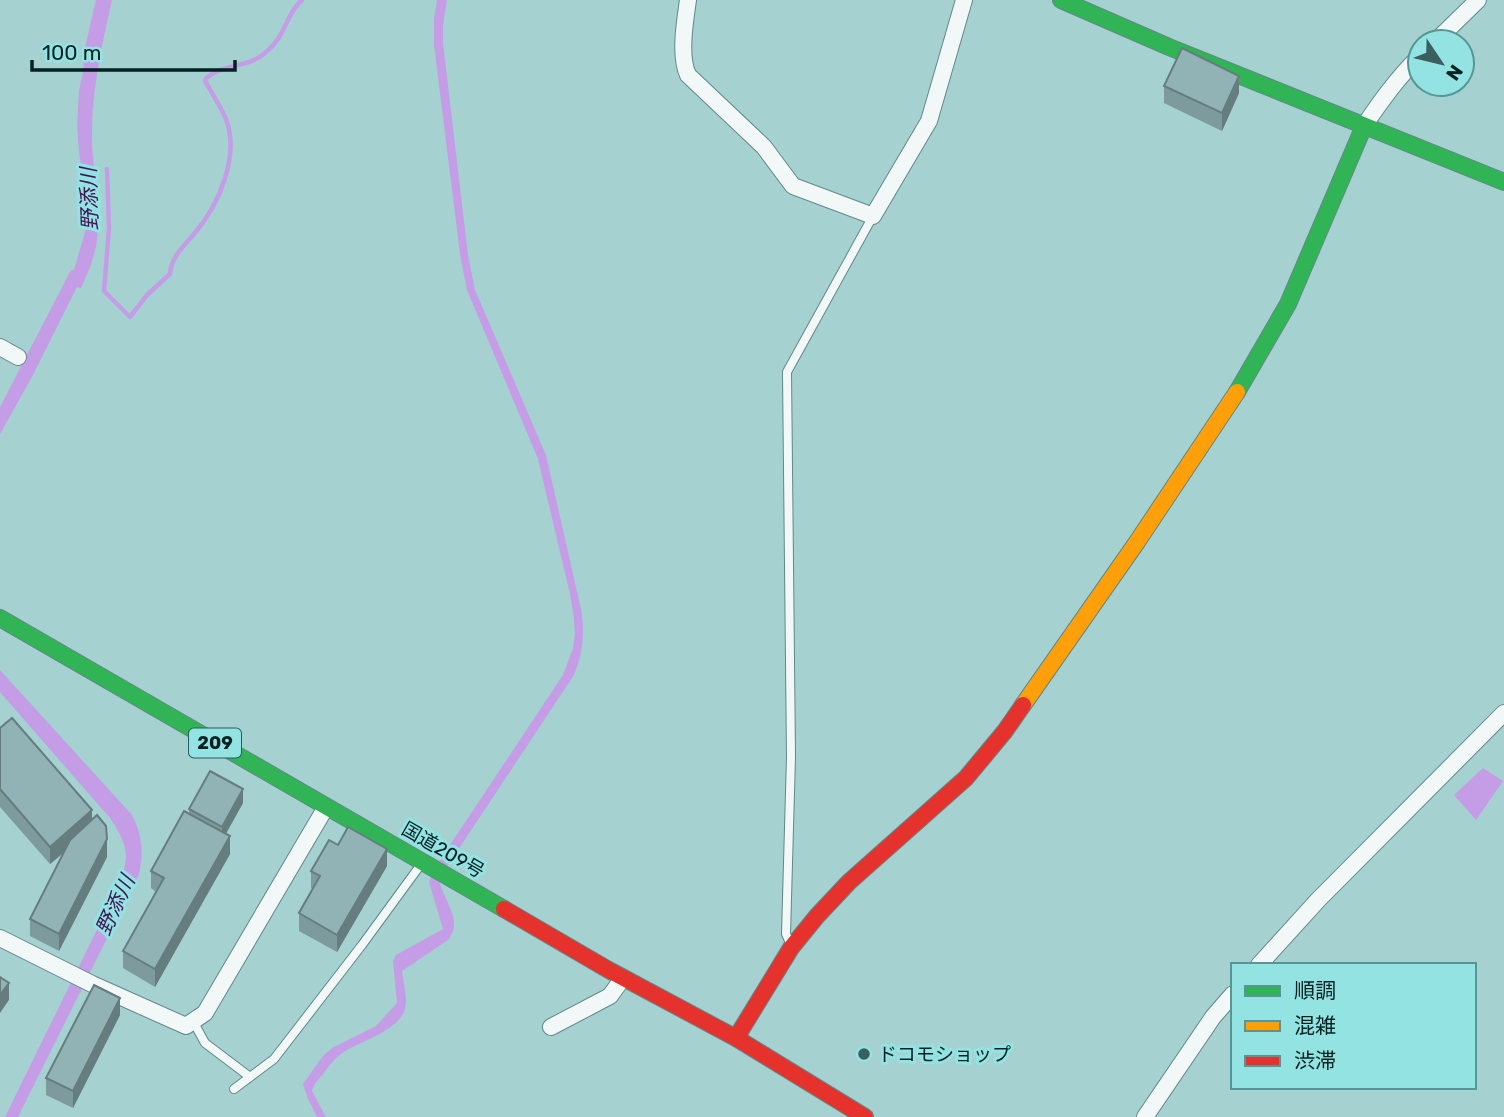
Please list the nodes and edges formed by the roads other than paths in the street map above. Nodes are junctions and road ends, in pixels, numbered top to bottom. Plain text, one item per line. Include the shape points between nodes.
1 (688, 0) edge
2 (964, 0) edge
3 (1061, 0) edge
4 (1478, 0) edge
5 (1449, 28) edge
6 (1406, 70) edge
7 (1364, 125) junction
8 (1504, 182) edge
9 (873, 216) junction
10 (0, 347) edge
11 (18, 357) dead end
12 (0, 618) edge
13 (1504, 713) edge
14 (326, 807) junction
15 (426, 865) junction
16 (0, 938) edge
17 (791, 948) junction
18 (1261, 963) edge
19 (623, 978) junction
20 (1231, 996) edge
21 (193, 1021) junction
22 (551, 1027) dead end
23 (736, 1038) junction
24 (250, 1077) junction
25 (234, 1089) dead end
26 (865, 1117) edge
27 (1145, 1117) edge

1 - 9 street via 684,35 688,75 764,147 793,186
2 - 9 street via 929,121
3 - 7 main road
4 - 5 street
6 - 7 street
7 - 8 main road
7 - 17 main road via 1288,304 1245,381 1137,542 966,778 849,882
9 - 17 lane via 788,372 791,757 786,934
10 - 11 street
12 - 14 main road, 国道209号 / 209
13 - 18 street
14 - 15 main road, 国道209号 / 209
14 - 21 street via 205,1013
15 - 19 main road, 国道209号 / 209
15 - 24 lane via 274,1059
16 - 21 street via 186,1026
17 - 23 main road
19 - 22 street via 610,996
19 - 23 main road, 国道209号 / 209
20 - 27 street
21 - 24 lane via 205,1043
23 - 26 main road, 国道209号 / 209
24 - 25 lane

